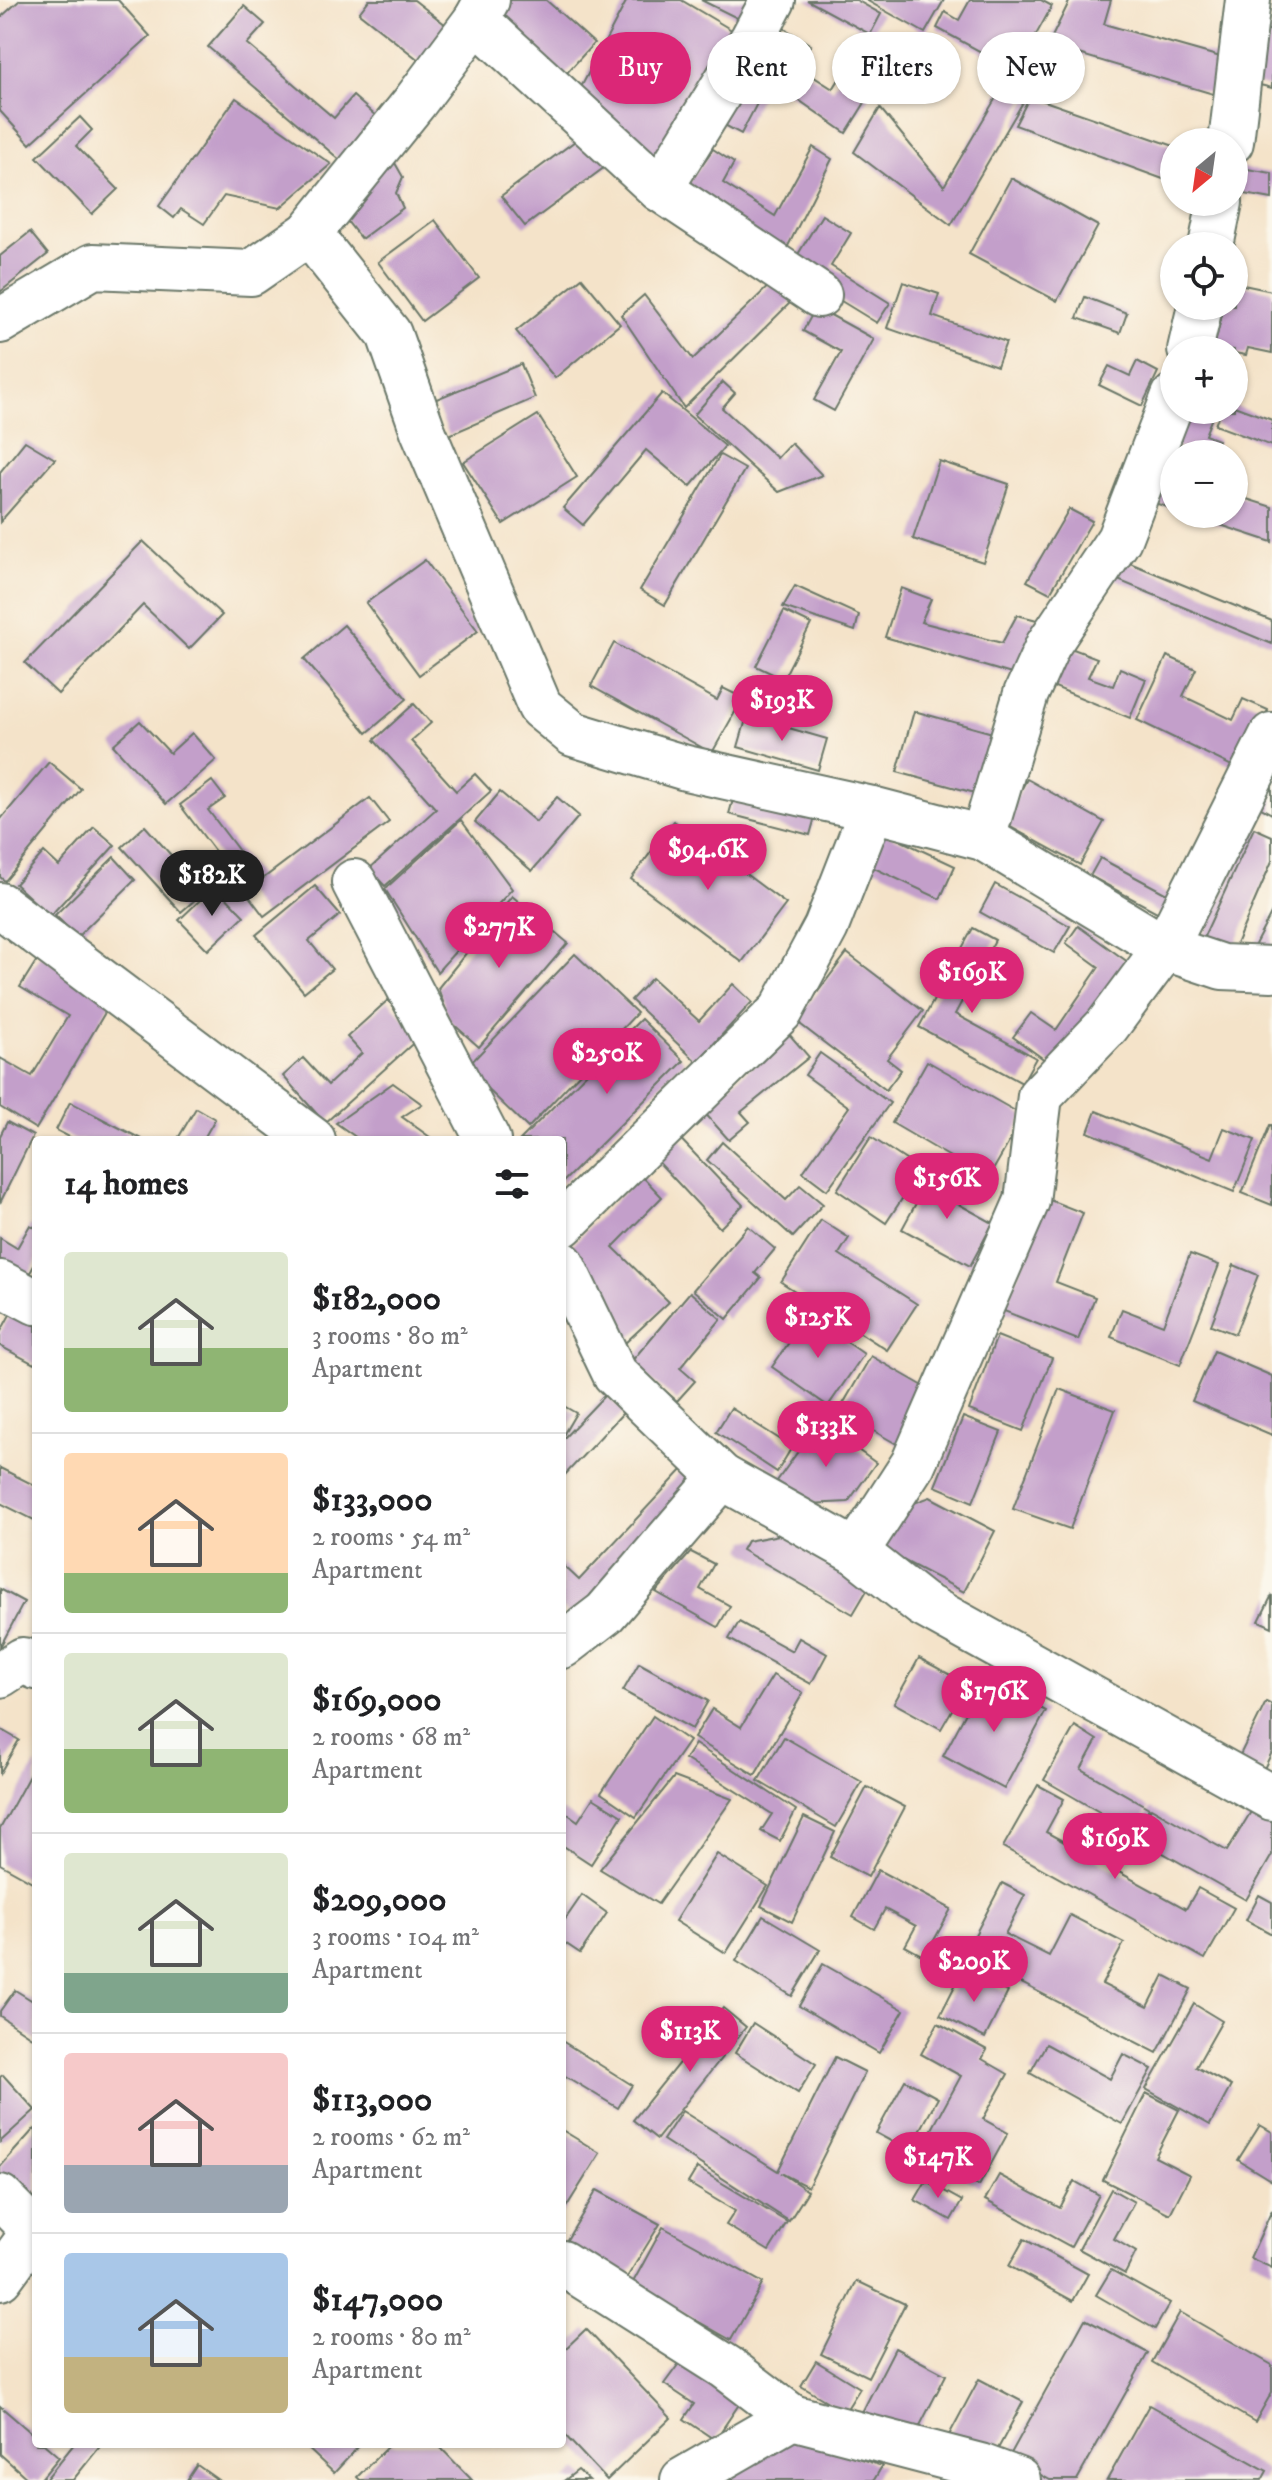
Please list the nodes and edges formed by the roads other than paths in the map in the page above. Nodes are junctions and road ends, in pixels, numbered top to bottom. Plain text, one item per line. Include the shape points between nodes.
1 (773, 0) edge
2 (1248, 0) edge
3 (482, 10) edge
4 (1233, 128) edge
5 (660, 189) junction
6 (309, 233) junction
7 (819, 295) dead end
8 (0, 321) edge
9 (1163, 424) edge
10 (1272, 735) edge
11 (872, 809) junction
12 (983, 838) junction
13 (354, 882) dead end
14 (0, 905) edge
15 (1165, 948) junction
16 (1272, 969) edge
17 (308, 1136) edge
18 (486, 1136) edge
19 (566, 1221) edge
20 (566, 1272) edge
21 (0, 1283) edge
22 (32, 1300) edge
23 (722, 1477) junction
24 (856, 1552) junction
25 (566, 1639) edge
26 (32, 1665) edge
27 (0, 1675) edge
28 (1272, 1798) edge
29 (0, 2197) edge
30 (32, 2227) edge
31 (32, 2234) edge
32 (566, 2266) edge
33 (0, 2278) edge
34 (792, 2417) junction
35 (683, 2480) edge
36 (1018, 2480) edge

1 - 5 street
2 - 4 street
3 - 5 street
3 - 6 street
5 - 7 street
6 - 8 street via 251,273 93,266
6 - 11 street via 389,334 423,431 540,707 573,734 686,768
9 - 12 street via 1119,539 1048,645 1026,694
10 - 15 street
11 - 12 street
11 - 19 street via 826,927 781,1011
12 - 15 street
13 - 18 street
14 - 17 street
15 - 16 street via 1222,967
15 - 24 street via 1107,1026 1040,1096 1027,1201 913,1464
20 - 23 street via 615,1374
21 - 22 street
23 - 24 street
23 - 25 street via 605,1613
24 - 28 street via 922,1604
26 - 27 street via 23,1660
29 - 30 street
31 - 33 street
32 - 34 street via 726,2367
34 - 35 street
34 - 36 street

